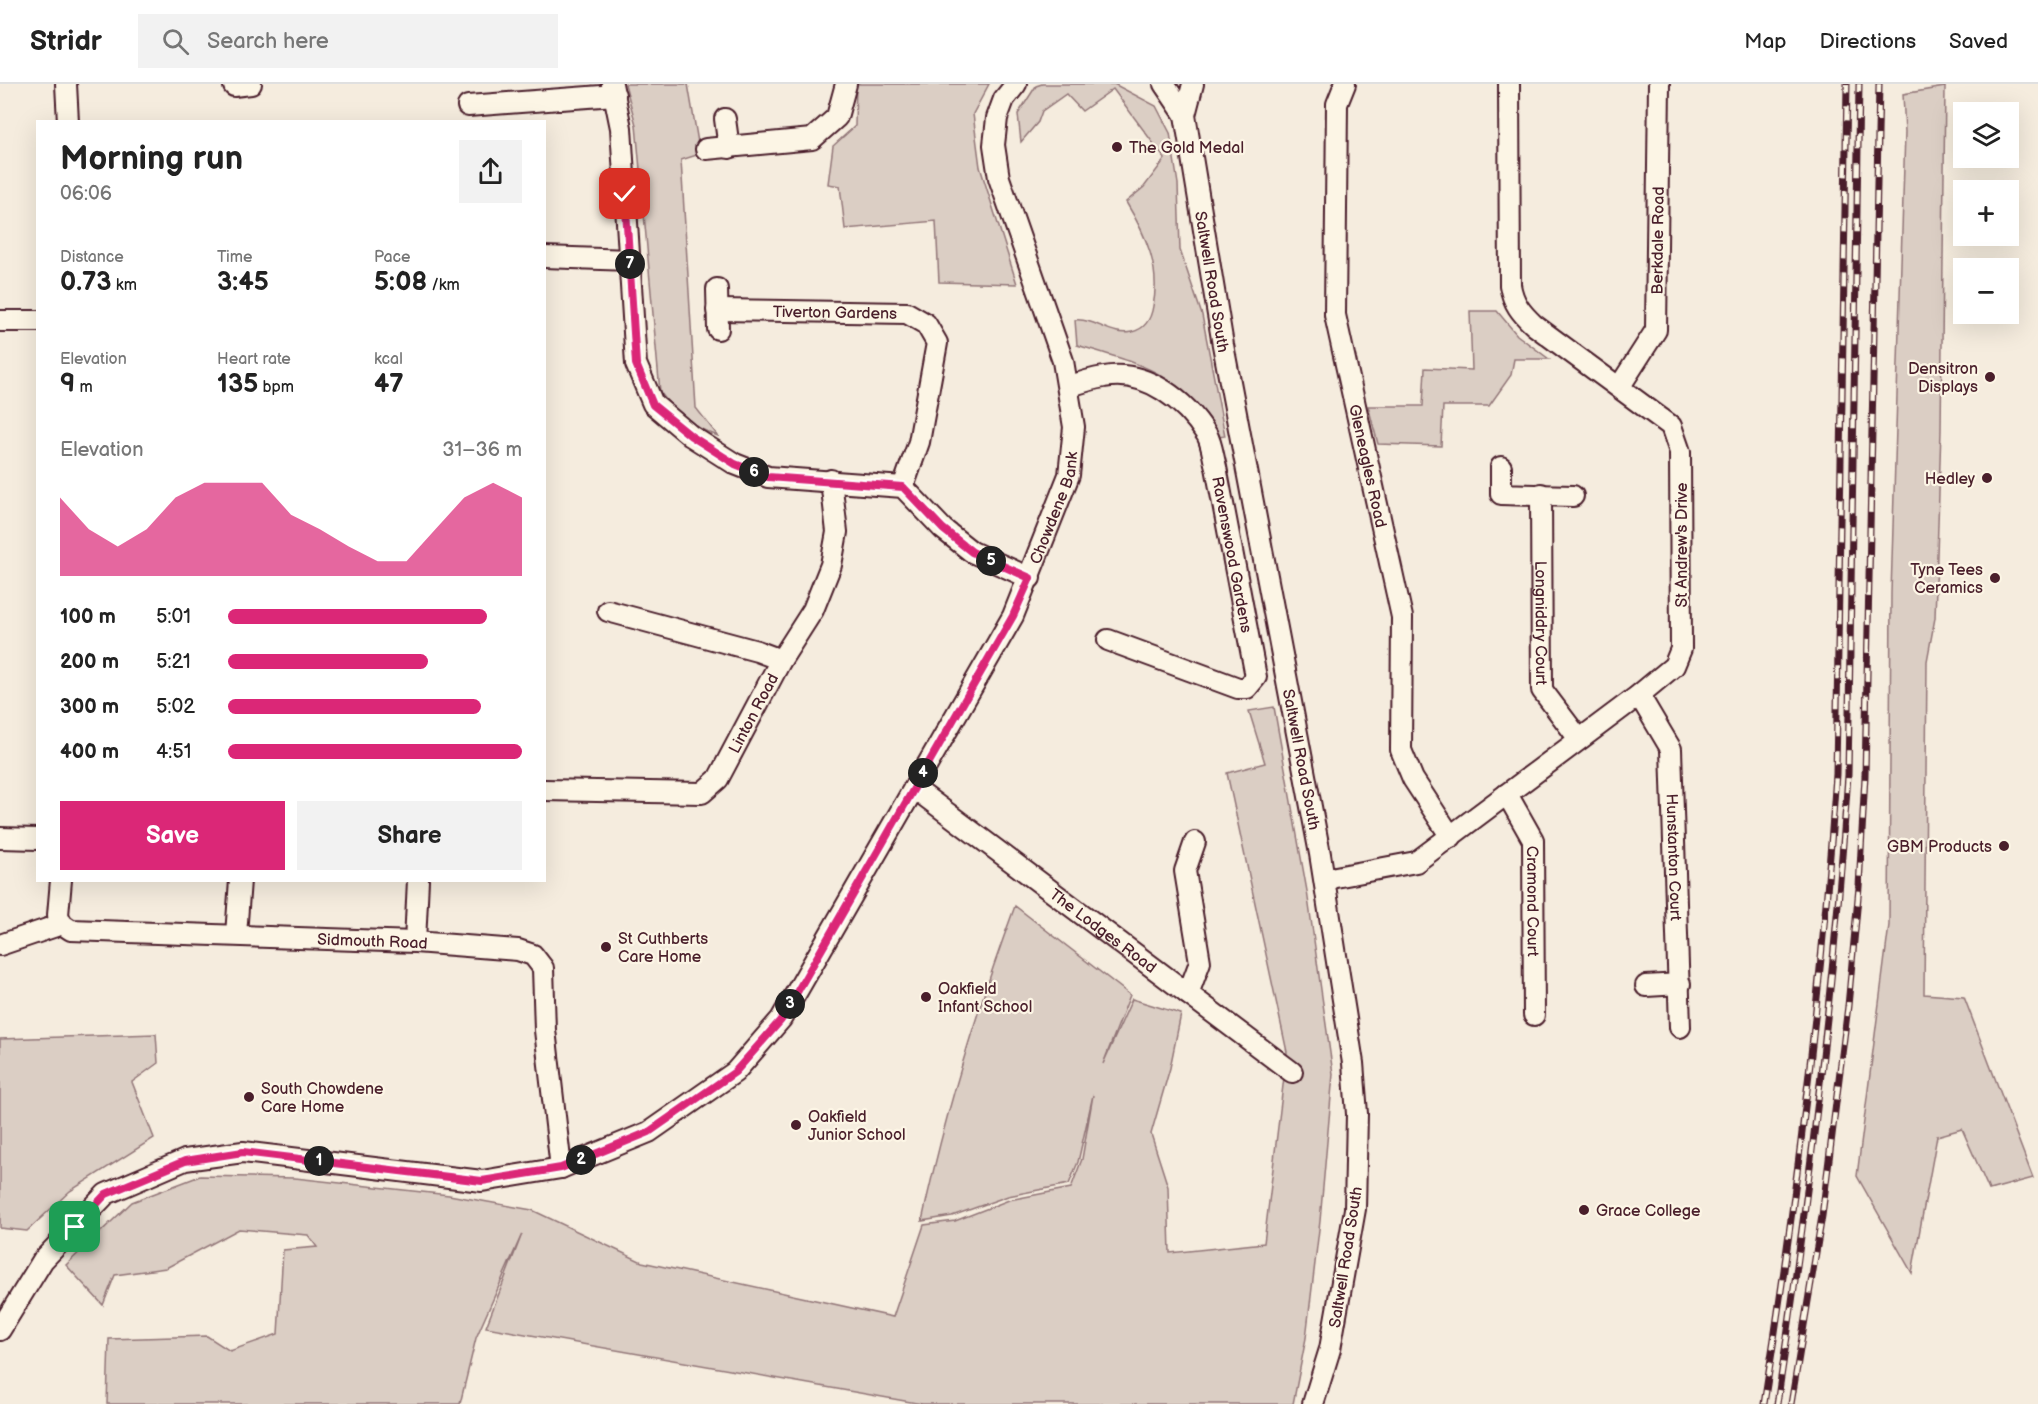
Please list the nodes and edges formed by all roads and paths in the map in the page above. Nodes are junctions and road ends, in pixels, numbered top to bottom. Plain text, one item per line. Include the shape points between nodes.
1 (66, 84) edge
2 (846, 84) edge
3 (1016, 84) edge
4 (1164, 84) edge
5 (1193, 84) edge
6 (1345, 84) edge
7 (1509, 84) edge
8 (1659, 84) edge
9 (613, 90) edge
10 (468, 106) dead end
11 (1185, 115) junction
12 (725, 119) dead end
13 (68, 120) edge
14 (729, 148) junction
15 (706, 149) dead end
16 (546, 257) edge
17 (630, 260) junction
18 (717, 290) dead end
19 (0, 321) edge
20 (36, 321) edge
21 (1620, 386) junction
22 (1068, 387) junction
23 (1501, 466) dead end
24 (831, 480) junction
25 (903, 487) junction
26 (1540, 494) junction
27 (1573, 496) dead end
28 (1030, 578) junction
29 (608, 611) dead end
30 (1108, 640) dead end
31 (781, 660) junction
32 (1639, 695) junction
33 (1579, 739) junction
34 (914, 788) junction
35 (546, 790) edge
36 (1507, 794) junction
37 (1451, 837) junction
38 (0, 838) edge
39 (36, 839) edge
40 (1195, 842) dead end
41 (1325, 879) junction
42 (61, 882) edge
43 (240, 882) edge
44 (418, 882) edge
45 (62, 924) junction
46 (236, 935) junction
47 (415, 942) junction
48 (0, 945) edge
49 (1680, 984) junction
50 (1646, 986) dead end
51 (1188, 994) junction
52 (1534, 1016) dead end
53 (1680, 1027) dead end
54 (1292, 1072) dead end
55 (561, 1168) junction
56 (0, 1330) edge
57 (1313, 1404) edge

1 - 13 street
2 - 14 street via 837,117 812,139
3 - 22 street, Chowdene Bank via 1004,99 997,118 994,145 999,178 1063,361
4 - 11 street, Saltwell Road South
5 - 11 street, Saltwell Road South
6 - 37 street, Gleneagles Road via 1336,104 1335,315 1402,617 1401,750 1413,779
7 - 21 street, St Andrew's Drive via 1512,298 1534,325
8 - 21 street, Berkdale Road via 1656,330
9 - 10 street
9 - 17 street via 621,128
11 - 41 street, Saltwell Road South via 1222,345
12 - 14 street
14 - 15 street
16 - 17 street
17 - 24 street via 636,364 653,405 735,464 768,477
18 - 25 street, Tiverton Gardens via 717,319 907,313 926,324 937,343 919,442
19 - 20 street
21 - 32 street, St Andrew's Drive via 1671,426 1680,452 1681,649 1674,666
22 - 28 street, Chowdene Bank via 1074,427 1069,475
22 - 30 street, Ravenswood Gardens via 1105,376 1145,381 1167,391 1184,405 1208,437 1256,677 1247,688 1238,688
23 - 26 street via 1501,494
24 - 25 street
24 - 31 street, Linton Road via 837,532 831,565 813,610
25 - 28 street via 943,529 972,552
26 - 27 street
26 - 33 street, Longniddry Court via 1542,690
28 - 34 street, Chowdene Bank via 1013,616
29 - 31 street
31 - 35 street, Linton Road via 718,779 702,793
32 - 33 street, St Andrew's Drive
32 - 49 street, Hunstanton Court via 1671,749
33 - 36 street, St Andrew's Drive
34 - 51 street, The Lodges Road
34 - 55 street, Chowdene Bank via 781,1020 735,1072 649,1132
36 - 37 street, St Andrew's Drive
36 - 52 street, Cramond Court via 1533,840
37 - 41 street, St Andrew's Drive via 1416,862
38 - 39 street
40 - 51 street via 1185,871 1200,962
41 - 57 street, Saltwell Road South via 1353,1063 1357,1172 1346,1273 1330,1349
42 - 45 street via 58,915
43 - 46 street
44 - 47 street
45 - 46 street, Sidmouth Road via 71,930
45 - 48 street
46 - 47 street, Sidmouth Road
47 - 55 street, Sidmouth Road via 518,950 533,955 543,968 544,1030
49 - 50 street
49 - 53 street, Hunstanton Court
51 - 54 street, The Lodges Road
55 - 56 street, Chowdene Bank via 482,1181 243,1152 185,1161 106,1194 43,1260

